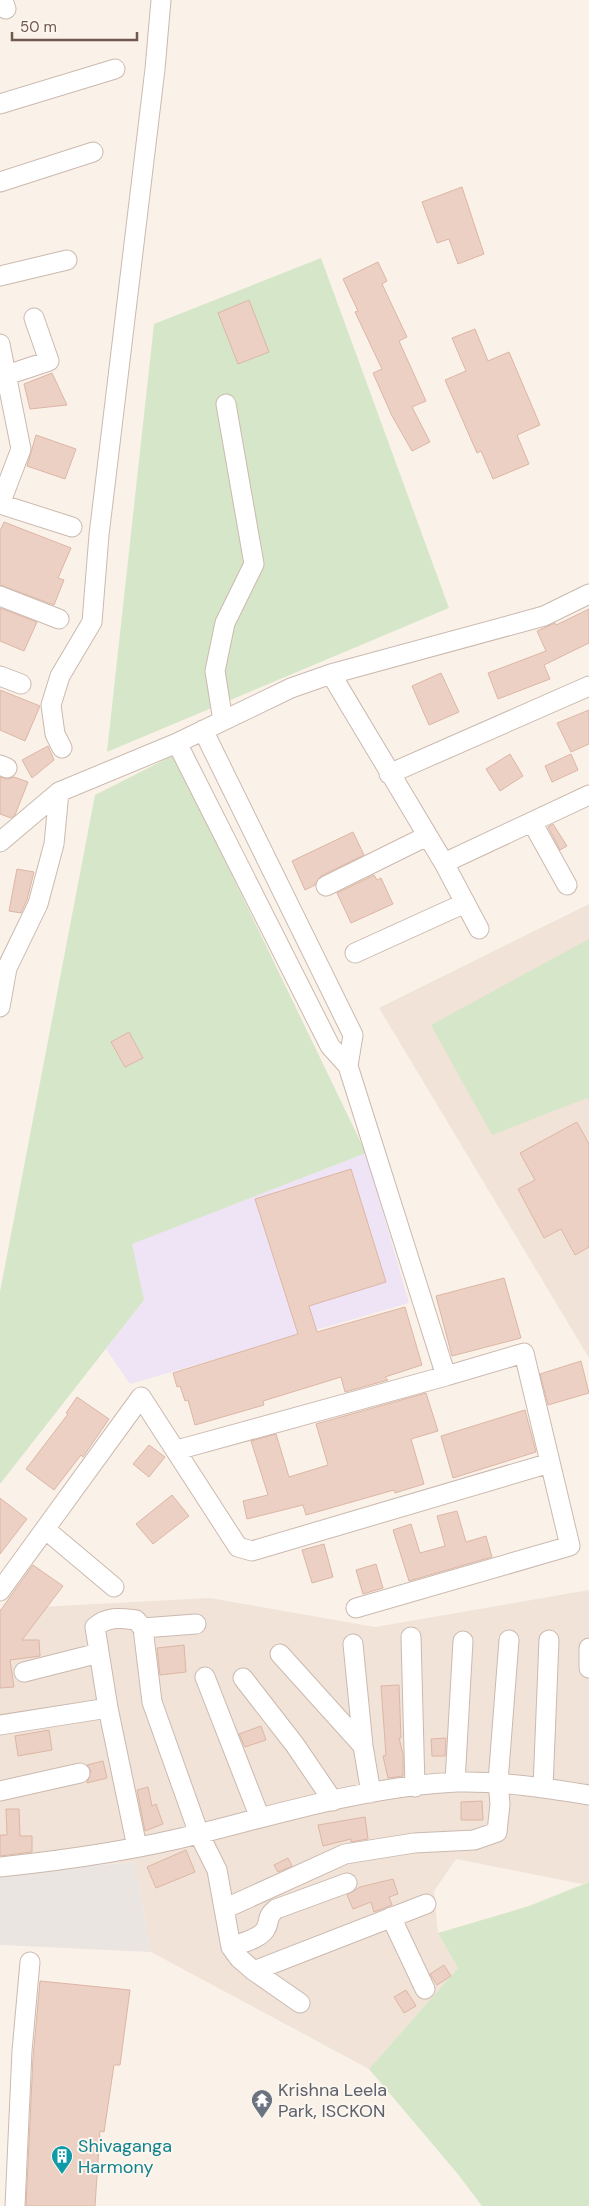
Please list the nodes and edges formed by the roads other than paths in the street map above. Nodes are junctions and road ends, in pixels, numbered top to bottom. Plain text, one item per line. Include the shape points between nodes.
1 (161, 0) edge
2 (115, 70) dead end
3 (0, 104) edge
4 (93, 152) dead end
5 (0, 182) edge
6 (67, 260) dead end
7 (0, 276) edge
8 (34, 318) dead end
9 (0, 344) edge
10 (7, 375) junction
11 (226, 404) dead end
12 (0, 504) edge
13 (72, 527) dead end
14 (589, 594) edge
15 (0, 596) edge
16 (59, 619) dead end
17 (332, 674) junction
18 (0, 676) edge
19 (21, 684) dead end
20 (589, 686) edge
21 (223, 721) junction
22 (203, 730) junction
23 (178, 743) junction
24 (62, 748) dead end
25 (389, 774) junction
26 (59, 792) junction
27 (589, 795) edge
28 (532, 822) junction
29 (428, 836) junction
30 (0, 842) edge
31 (444, 863) junction
32 (567, 885) dead end
33 (326, 886) dead end
34 (466, 903) junction
35 (479, 928) dead end
36 (355, 953) dead end
37 (0, 1007) edge
38 (348, 1066) junction
39 (446, 1376) junction
40 (176, 1450) junction
41 (550, 1462) junction
42 (45, 1529) junction
43 (114, 1587) dead end
44 (0, 1591) edge
45 (356, 1608) dead end
46 (196, 1624) dead end
47 (143, 1628) junction
48 (411, 1637) dead end
49 (463, 1640) dead end
50 (509, 1640) dead end
51 (549, 1640) dead end
52 (353, 1644) dead end
53 (589, 1648) edge
54 (100, 1653) junction
55 (280, 1654) dead end
56 (589, 1668) edge
57 (24, 1672) dead end
58 (205, 1677) dead end
59 (243, 1678) dead end
60 (108, 1708) junction
61 (0, 1725) edge
62 (363, 1746) junction
63 (80, 1773) dead end
64 (456, 1782) junction
65 (498, 1782) junction
66 (415, 1787) junction
67 (543, 1788) junction
68 (0, 1791) edge
69 (371, 1793) junction
70 (589, 1795) edge
71 (333, 1801) junction
72 (260, 1818) junction
73 (200, 1834) junction
74 (138, 1847) junction
75 (0, 1867) edge
76 (347, 1883) dead end
77 (426, 1904) dead end
78 (224, 1909) junction
79 (391, 1917) junction
80 (232, 1947) junction
81 (30, 1962) dead end
82 (254, 1971) junction
83 (425, 1989) dead end
84 (300, 2002) dead end
85 (15, 2206) edge

1 - 24 street via 99,535 92,622 60,676 51,705 55,734
2 - 3 street
4 - 5 street
6 - 7 street
8 - 10 street via 48,362
9 - 10 street
10 - 12 street via 21,448
11 - 21 street via 254,564 225,623 215,671
12 - 13 street
14 - 17 street via 544,616
15 - 16 street
17 - 21 street via 291,688
17 - 25 street
18 - 19 street
20 - 25 street
21 - 22 street
22 - 23 street
22 - 38 street via 353,1035
23 - 26 street
23 - 38 street via 330,1046
25 - 29 street
26 - 30 street
26 - 37 street via 54,844 40,895 7,968
27 - 28 street
28 - 31 street
28 - 32 street
29 - 31 street
29 - 33 street
31 - 34 street
34 - 35 street
34 - 36 street
38 - 39 street
39 - 40 street
39 - 41 street via 524,1353
40 - 41 street via 238,1547 252,1551
40 - 42 street via 141,1397
41 - 45 street via 570,1546
42 - 43 street
42 - 44 street
46 - 47 street
47 - 54 street via 136,1620 103,1620 95,1627
47 - 73 street via 152,1702
48 - 66 street
49 - 64 street
50 - 65 street
51 - 67 street
52 - 62 street
53 - 56 street
54 - 57 street
54 - 60 street
55 - 62 street
58 - 72 street
59 - 71 street
60 - 61 street
60 - 74 street
62 - 69 street
63 - 68 street
64 - 65 street
64 - 66 street
65 - 67 street
65 - 78 street via 497,1832 474,1840 414,1843 345,1854
66 - 69 street
67 - 70 street
69 - 71 street
71 - 72 street
72 - 73 street
73 - 74 street
73 - 78 street via 216,1870
74 - 75 street
76 - 80 street via 276,1909 269,1914 265,1931
77 - 79 street
78 - 80 street
79 - 82 street
79 - 83 street
80 - 82 street via 238,1958
81 - 85 street via 22,2051
82 - 84 street

